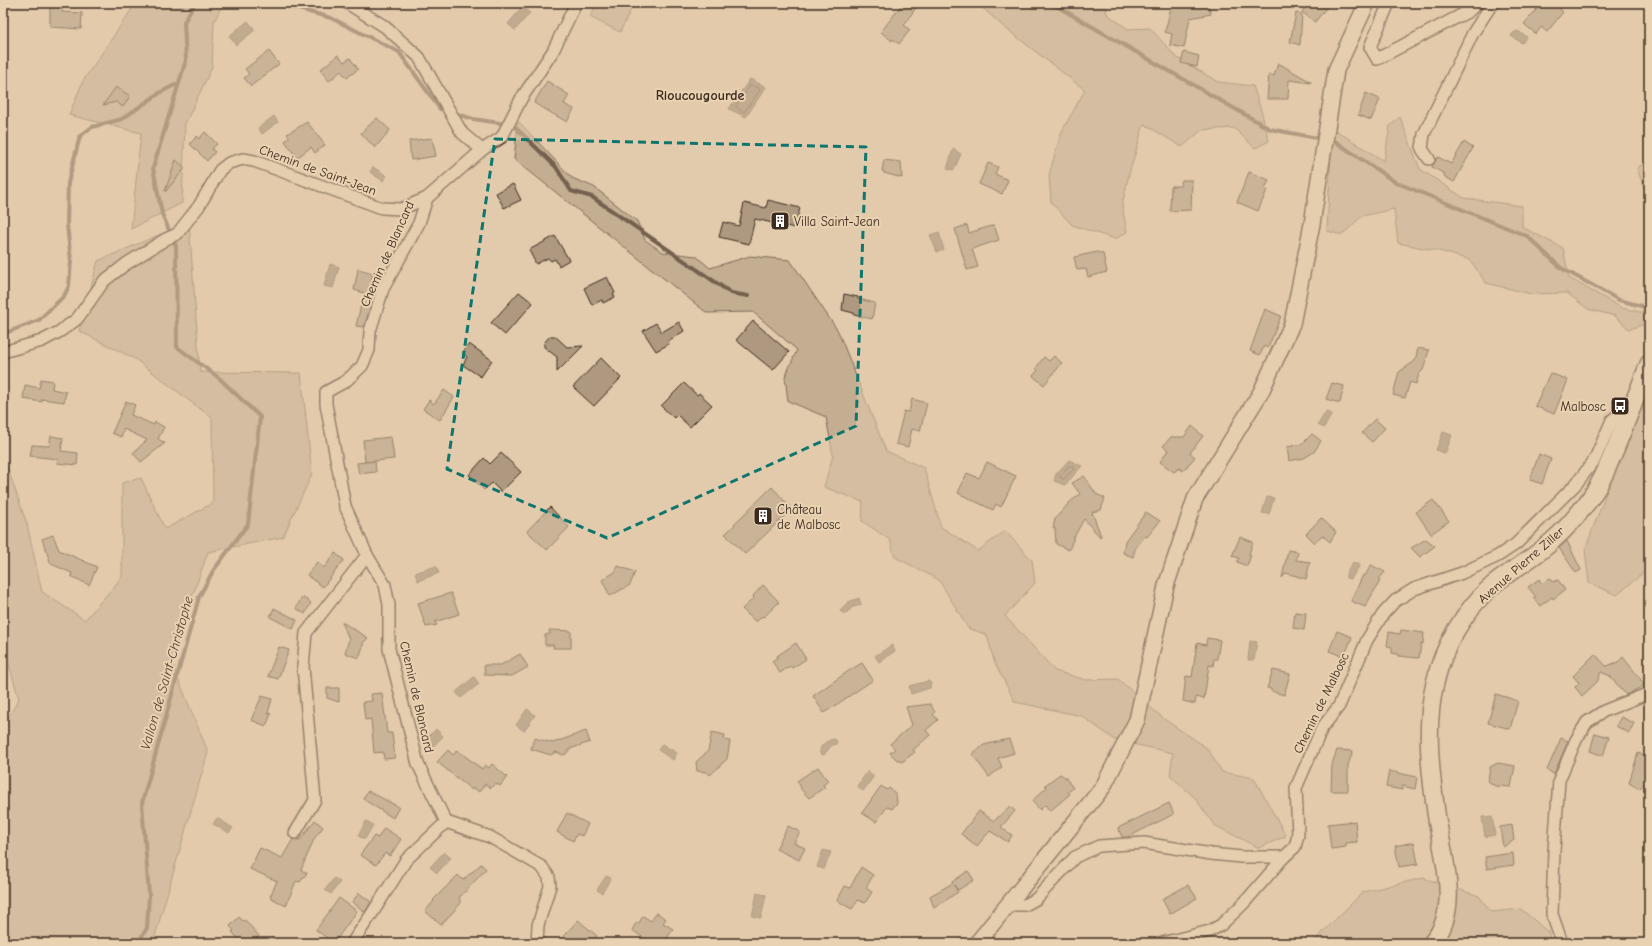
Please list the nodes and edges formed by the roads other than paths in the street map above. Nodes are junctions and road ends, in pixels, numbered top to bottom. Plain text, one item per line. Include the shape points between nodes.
1 (347, 3) edge
2 (576, 3) edge
3 (1367, 3) edge
4 (1389, 3) edge
5 (1477, 3) edge
6 (1494, 3) edge
7 (482, 150) junction
8 (1429, 159) dead end
9 (427, 198) junction
10 (3, 352) edge
11 (1649, 364) edge
12 (1626, 422) junction
13 (367, 555) junction
14 (1649, 693) edge
15 (446, 822) junction
16 (295, 834) dead end
17 (1284, 857) junction
18 (1008, 905) junction
19 (352, 943) edge
20 (537, 943) edge
21 (977, 943) edge
22 (1162, 943) edge
23 (1432, 943) edge
24 (1562, 943) edge

1 - 7 street via 384,26 419,57 462,133
2 - 7 street, Chemin de Saint-Jean via 554,51 521,99 502,137
3 - 18 main road via 1336,70 1312,224 1292,324 1261,392 1195,499 1166,586 1137,720 1103,787
4 - 5 street via 1370,47 1377,59 1469,10
6 - 8 street via 1473,33 1424,134 1422,149
7 - 9 street, Chemin de Saint-Jean
9 - 10 street, Chemin de Saint-Jean via 401,209 382,208 254,161 243,159 229,163 220,170 199,206 177,234 126,264 104,281 77,319 42,341
9 - 13 street, Chemin de Blancard via 419,223 383,290 370,331 369,350 362,366 346,382 326,392 345,506
11 - 12 main road, Avenue Pierre Ziller
12 - 17 street, Chemin de Malbosc via 1617,416 1612,420 1594,461 1576,484 1516,544 1498,556 1462,572 1414,589 1395,601 1383,614 1367,640 1339,706 1322,728 1296,788 1298,835 1295,847
12 - 23 main road, Avenue Pierre Ziller via 1602,480 1589,501 1551,543 1492,586 1479,599 1454,633 1442,656 1434,685 1430,722 1436,812 1448,893 1446,917
13 - 15 street, Chemin de Blancard via 385,585 389,605 389,649 418,764
13 - 16 street via 306,633 303,667 315,800
14 - 24 street via 1604,711 1587,722 1576,740 1559,780 1552,914
15 - 19 street via 406,860
15 - 20 street via 490,836 542,867 549,877 550,886 538,925
17 - 18 street via 1241,857 1144,844 1099,846 1075,857 1036,899 1025,904
17 - 22 street, Chemin de Malbosc via 1221,925 1210,931
18 - 21 main road

